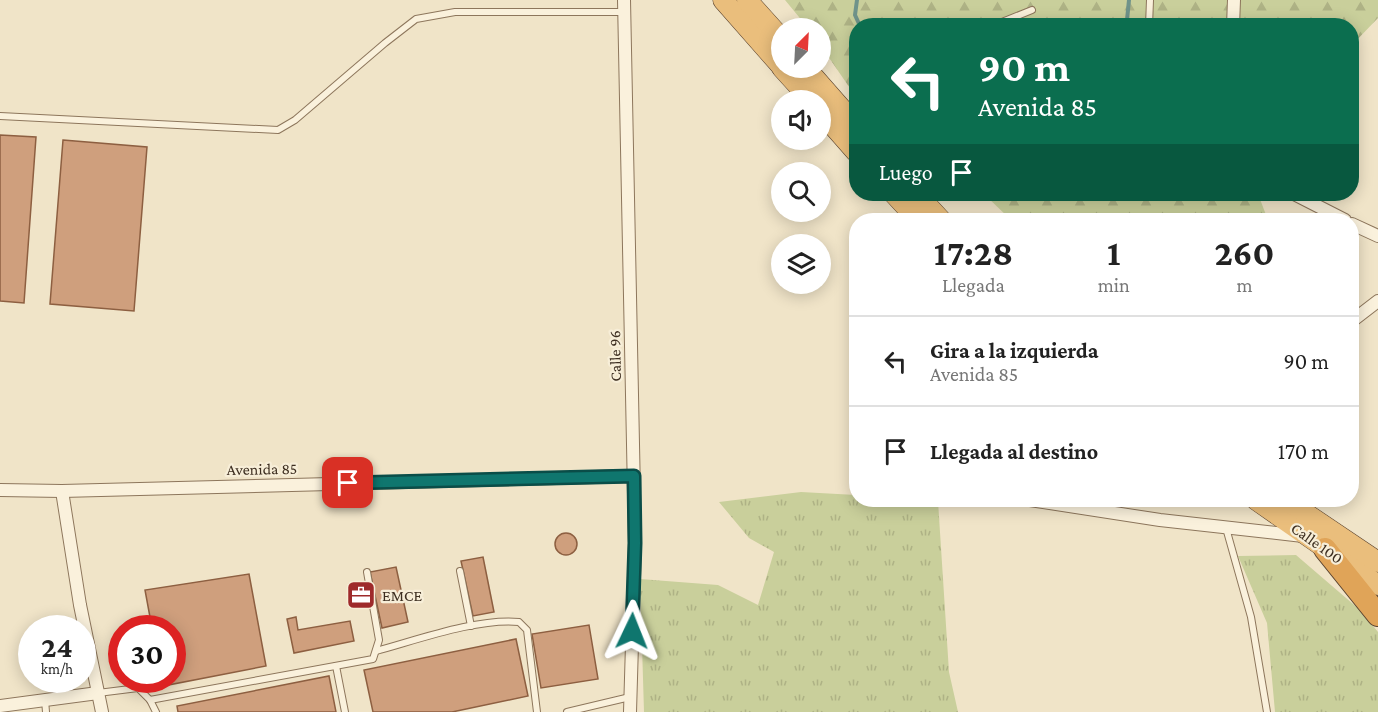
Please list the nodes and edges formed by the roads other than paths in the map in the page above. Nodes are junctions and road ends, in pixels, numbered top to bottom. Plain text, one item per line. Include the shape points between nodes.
1 (723, 0) edge
2 (747, 0) edge
3 (1150, 0) edge
4 (1234, 0) edge
5 (624, 6) edge
6 (1032, 10) dead end
7 (1012, 18) edge
8 (1149, 18) edge
9 (1233, 18) edge
10 (771, 27) edge
11 (771, 55) edge
12 (792, 78) edge
13 (815, 78) edge
14 (802, 90) edge
15 (0, 116) edge
16 (849, 117) edge
17 (831, 124) edge
18 (849, 144) edge
19 (900, 201) edge
20 (923, 201) edge
21 (1308, 201) edge
22 (912, 213) edge
23 (934, 213) edge
24 (1331, 213) edge
25 (1359, 228) edge
26 (1378, 237) edge
27 (1378, 301) edge
28 (1359, 316) edge
29 (634, 476) junction
30 (0, 490) edge
31 (62, 491) junction
32 (1076, 507) edge
33 (1266, 507) edge
34 (1296, 507) edge
35 (1226, 527) junction
36 (1316, 542) junction
37 (1378, 562) edge
38 (460, 571) dead end
39 (367, 572) dead end
40 (1378, 585) edge
41 (372, 598) junction
42 (354, 602) dead end
43 (1378, 615) edge
44 (471, 626) junction
45 (376, 651) junction
46 (336, 666) junction
47 (108, 692) edge
48 (98, 693) junction
49 (143, 693) edge
50 (631, 697) junction
51 (150, 700) junction
52 (0, 706) edge
53 (46, 706) edge
54 (102, 712) edge
55 (156, 712) edge
56 (345, 712) edge
57 (537, 712) edge
58 (567, 712) edge
59 (630, 712) edge
60 (1266, 712) edge

1 - 11 highway
2 - 10 highway
3 - 8 lane
4 - 9 street
5 - 15 lane via 455,12 416,19 278,130
5 - 29 street, Calle 96
6 - 7 lane
12 - 14 highway
13 - 16 highway
17 - 18 highway
19 - 22 highway
20 - 23 highway
21 - 24 street
25 - 26 street
27 - 28 street
29 - 31 street, Avenida 85
29 - 50 street, Calle 96
30 - 31 street, Avenida 85
31 - 48 street
32 - 35 street
33 - 36 highway, Calle 100
34 - 37 highway, Calle 100
35 - 36 street
35 - 60 lane via 1251,617
36 - 40 highway, Calle 100
36 - 43 highway
38 - 44 lane
39 - 41 lane
41 - 42 lane
41 - 45 lane via 380,640
44 - 45 lane
44 - 57 lane via 509,621 519,622 527,630
45 - 46 lane via 374,659
46 - 51 lane
46 - 56 lane
47 - 48 lane
48 - 53 street
48 - 54 street
49 - 51 lane
50 - 58 lane
50 - 59 street, Calle 96
51 - 55 lane
52 - 53 street

